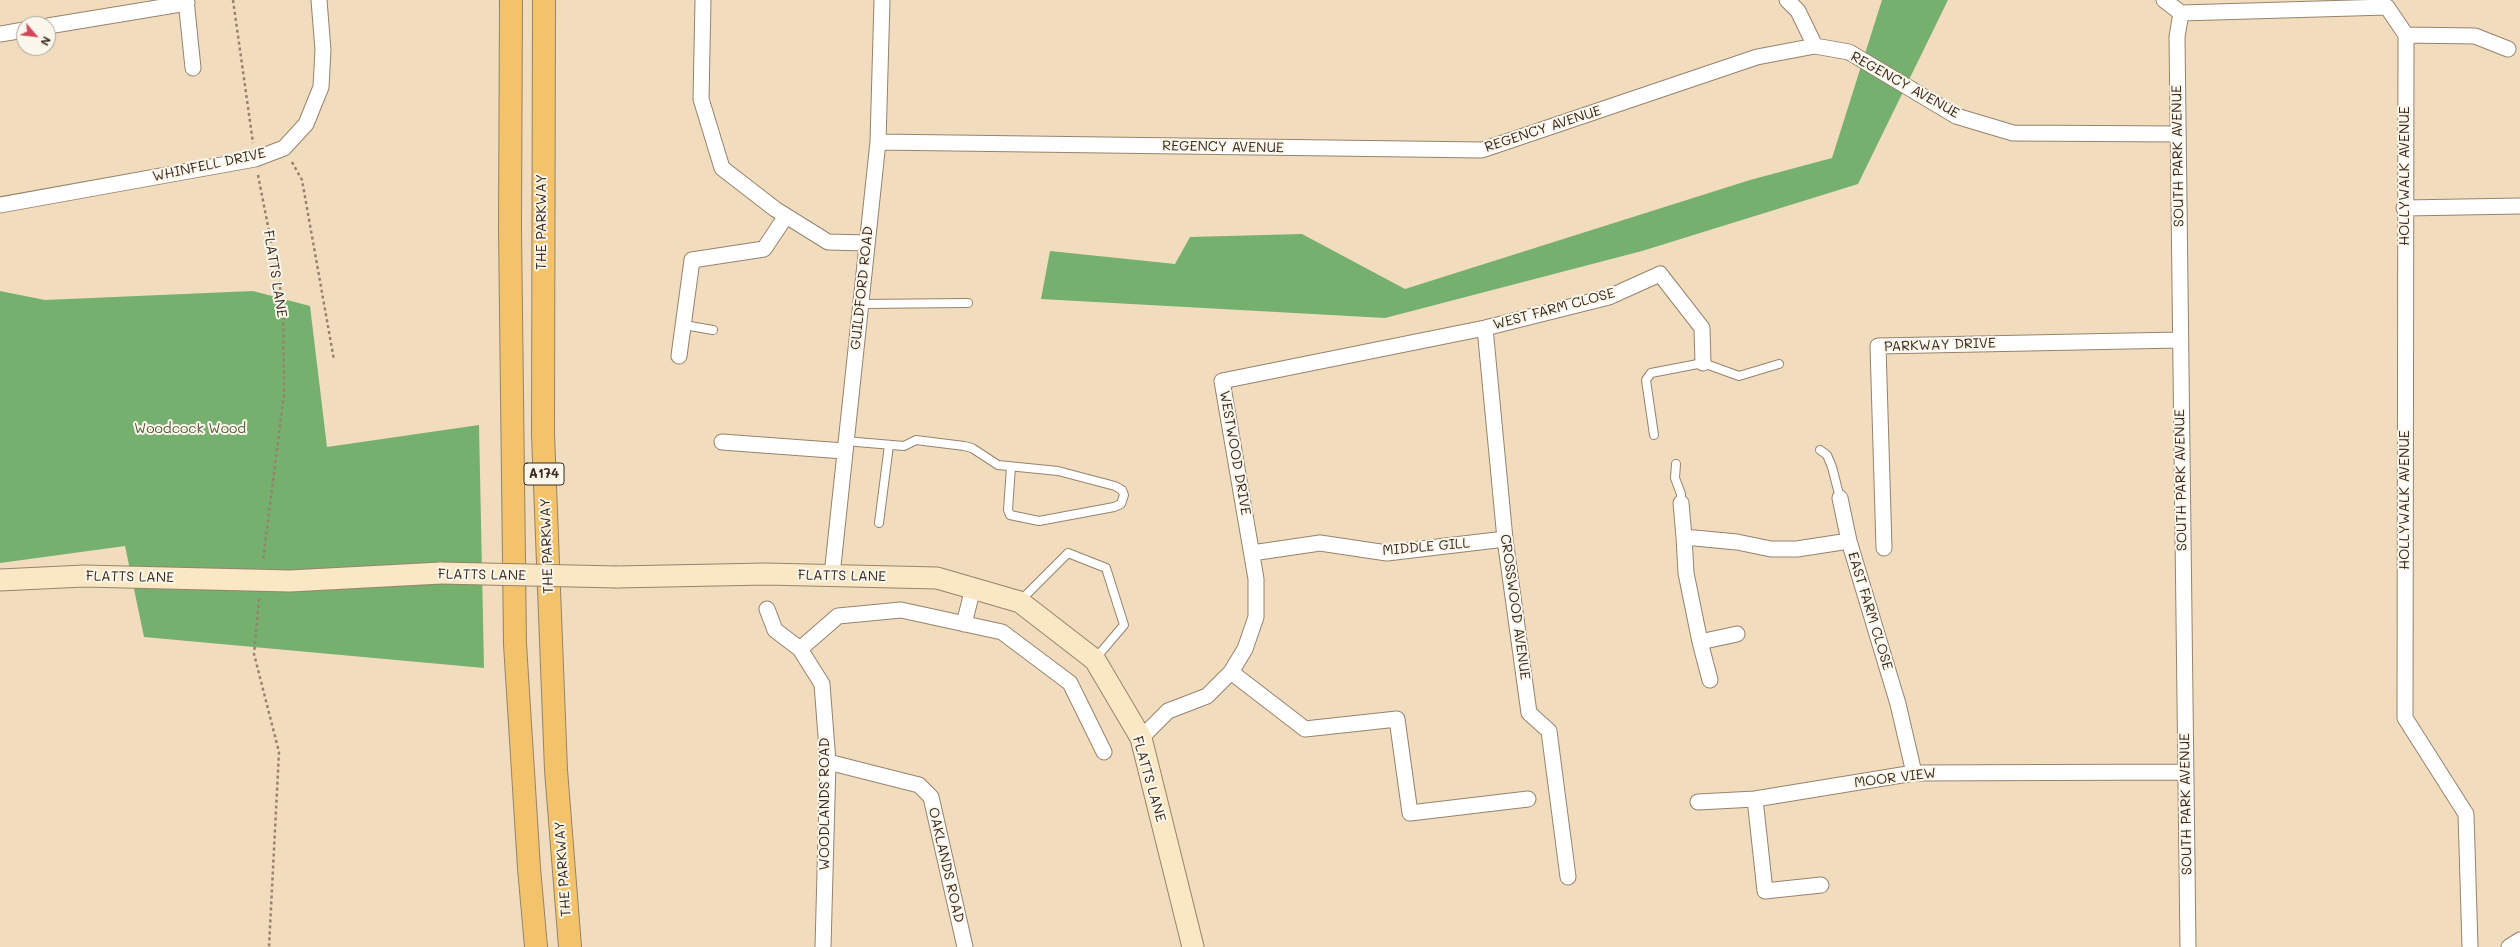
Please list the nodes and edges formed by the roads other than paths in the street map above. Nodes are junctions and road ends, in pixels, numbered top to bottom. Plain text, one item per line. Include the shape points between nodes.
1 (319, 0) edge
2 (511, 0) edge
3 (544, 0) edge
4 (704, 0) edge
5 (882, 0) edge
6 (1787, 0) edge
7 (2164, 0) edge
8 (186, 1) edge
9 (2181, 13) junction
10 (56, 25) edge
11 (16, 31) edge
12 (0, 34) edge
13 (2406, 35) junction
14 (1814, 46) junction
15 (2508, 49) dead end
16 (193, 68) dead end
17 (2178, 134) junction
18 (878, 142) junction
19 (0, 205) edge
20 (2520, 206) edge
21 (2404, 208) junction
22 (786, 216) junction
23 (867, 244) junction
24 (968, 303) dead end
25 (860, 304) junction
26 (684, 325) junction
27 (1485, 328) junction
28 (713, 330) dead end
29 (2179, 340) junction
30 (679, 356) dead end
31 (1703, 364) junction
32 (1779, 364) dead end
33 (1654, 435) dead end
34 (722, 442) dead end
35 (889, 445) junction
36 (844, 446) junction
37 (1820, 450) dead end
38 (1676, 464) dead end
39 (1011, 467) junction
40 (1840, 498) joint
41 (1681, 503) joint
42 (879, 523) dead end
43 (1684, 537) junction
44 (1505, 539) junction
45 (1849, 541) junction
46 (1884, 548) dead end
47 (1252, 553) junction
48 (832, 575) junction
49 (0, 580) edge
50 (973, 588) junction
51 (1020, 602) junction
52 (767, 609) dead end
53 (964, 624) junction
54 (1737, 634) dead end
55 (1700, 642) junction
56 (800, 649) junction
57 (1094, 660) junction
58 (1231, 672) junction
59 (1710, 680) dead end
60 (1141, 738) junction
61 (1104, 752) dead end
62 (828, 762) junction
63 (1914, 772) junction
64 (2185, 772) junction
65 (1528, 799) dead end
66 (1755, 799) junction
67 (1698, 802) dead end
68 (1568, 877) dead end
69 (1821, 885) dead end
70 (2520, 940) edge
71 (536, 947) edge
72 (570, 947) edge
73 (823, 947) edge
74 (965, 947) edge
75 (1193, 947) edge
76 (2188, 947) edge
77 (2470, 947) edge
78 (2509, 947) edge

1 - 19 street, WHINFELL DRIVE via 323,50 321,88 306,124 284,148 255,159
2 - 71 highway, A174 via 510,229 516,644
3 - 72 highway, THE PARKWAY / A174 via 543,434 556,770
4 - 22 street via 701,99 722,168
5 - 18 street, GUILDFORD ROAD
6 - 14 street via 1798,11
7 - 9 street
8 - 10 street
8 - 16 street
9 - 13 street via 2387,7
9 - 17 street, SOUTH PARK AVENUE via 2176,37
11 - 12 street
13 - 15 street via 2475,36
13 - 21 street, HOLLYWALK AVENUE
14 - 17 street, REGENCY AVENUE via 1849,52 1956,116 2013,133
14 - 18 street, REGENCY AVENUE via 1757,57 1482,150
17 - 29 street, SOUTH PARK AVENUE
18 - 23 street, GUILDFORD ROAD
20 - 21 street
21 - 77 street, HOLLYWALK AVENUE via 2406,718 2466,814
22 - 23 street via 828,242
22 - 26 street via 764,249 692,260
23 - 25 street, GUILDFORD ROAD
24 - 25 lane
25 - 36 street, GUILDFORD ROAD
26 - 28 lane
26 - 30 street
27 - 31 street, WEST FARM CLOSE via 1609,297 1660,274 1702,328
27 - 44 street, CROSSWOOD AVENUE
27 - 47 street, WESTWOOD DRIVE via 1222,381
29 - 46 street, PARKWAY DRIVE via 1878,346
29 - 64 street, SOUTH PARK AVENUE
31 - 32 lane via 1739,376
31 - 33 lane via 1651,373 1647,376
34 - 36 street
35 - 36 lane
35 - 39 lane via 904,446 916,440 964,446 978,452 989,461
35 - 42 lane
36 - 48 street, GUILDFORD ROAD
37 - 40 lane via 1827,455
38 - 41 lane
39 - 39 lane via 1058,471 1115,486 1122,490 1124,495 1121,504 1114,507 1039,521 1010,515 1008,510
40 - 45 street
41 - 43 street
43 - 45 street, EAST FARM CLOSE via 1737,542 1771,549 1797,549
43 - 55 street via 1686,573
44 - 47 street, MIDDLE GILL via 1386,553 1320,543
44 - 68 street, CROSSWOOD AVENUE via 1529,713 1549,731
45 - 63 street, EAST FARM CLOSE via 1898,704
47 - 58 street, WESTWOOD DRIVE via 1256,579 1256,617 1245,649
48 - 49 street, FLATTS LANE, bridge via 617,577 441,573 260,581 84,576
48 - 50 street, FLATTS LANE via 937,578
50 - 51 street, FLATTS LANE
50 - 53 street
51 - 57 street, FLATTS LANE
51 - 57 lane via 1068,553 1106,568 1124,625
52 - 56 street, WOODLANDS ROAD via 775,630
53 - 56 street via 901,610 838,616
53 - 61 street via 1002,632 1070,682
54 - 55 street
55 - 59 street
56 - 62 street, WOODLANDS ROAD via 822,684
57 - 60 street, FLATTS LANE
58 - 60 street, WESTWOOD DRIVE via 1207,696 1168,711
58 - 65 street via 1305,729 1397,719 1410,813
60 - 75 street, FLATTS LANE
62 - 73 street, WOODLANDS ROAD
62 - 74 street, OAKLANDS ROAD via 919,785 931,798
63 - 64 street, MOOR VIEW
63 - 66 street, MOOR VIEW
64 - 76 street, SOUTH PARK AVENUE
66 - 67 street, MOOR VIEW
66 - 69 street via 1765,891
70 - 78 street

